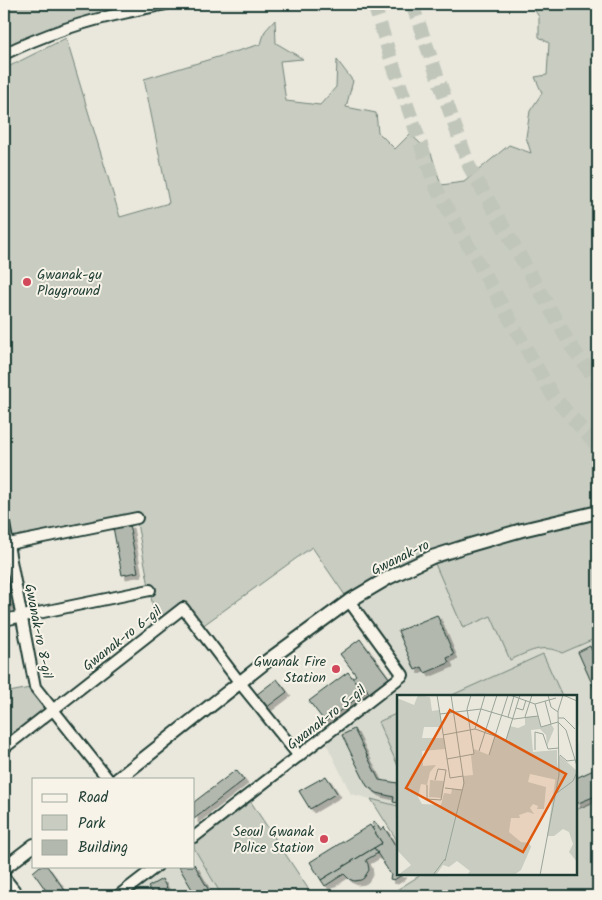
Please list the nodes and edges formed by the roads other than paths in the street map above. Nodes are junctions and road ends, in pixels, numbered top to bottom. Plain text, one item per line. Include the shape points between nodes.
1 (164, 4) edge
2 (4, 54) edge
3 (598, 512) edge
4 (136, 518) dead end
5 (4, 524) edge
6 (6, 544) edge
7 (150, 590) dead end
8 (349, 601) junction
9 (21, 617) junction
10 (4, 620) edge
11 (240, 683) junction
12 (53, 710) junction
13 (4, 748) edge
14 (299, 756) junction
15 (107, 778) edge
16 (119, 778) edge
17 (195, 836) edge
18 (32, 847) edge
19 (4, 868) edge
20 (153, 868) edge
21 (4, 877) edge
22 (19, 896) edge
23 (118, 896) edge

1 - 2 street via 83,24
3 - 8 main road, Gwanak-ro via 522,530 432,557
4 - 6 street
5 - 6 street, Gwanak-ro 8-gil
6 - 9 street, Gwanak-ro 8-gil
7 - 9 street
8 - 11 main road, Gwanak-ro
8 - 14 street, Gwanak-ro 5-gil via 402,675
9 - 10 street
9 - 12 street, Gwanak-ro 8-gil via 35,687
11 - 12 street, Gwanak-ro 6-gil via 183,608
11 - 14 street
11 - 16 main road, Gwanak-ro
12 - 13 street, Gwanak-ro 6-gil
12 - 15 street, Gwanak-ro 8-gil
14 - 17 street, Gwanak-ro 5-gil
18 - 19 main road
20 - 23 street
21 - 22 street

